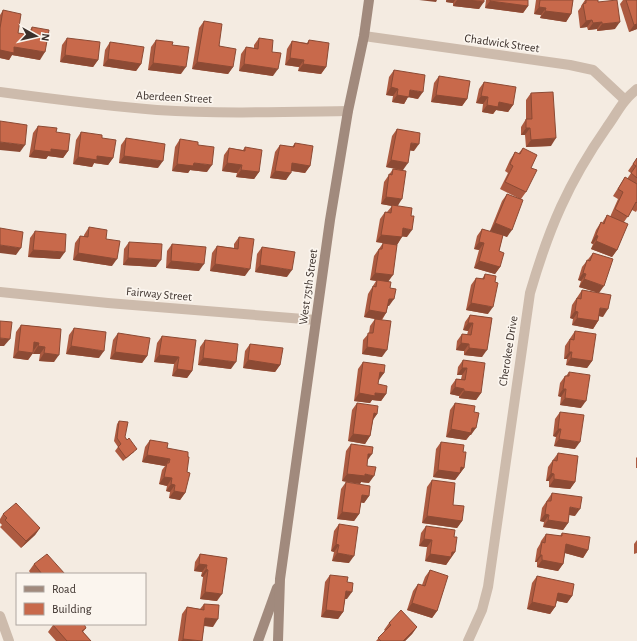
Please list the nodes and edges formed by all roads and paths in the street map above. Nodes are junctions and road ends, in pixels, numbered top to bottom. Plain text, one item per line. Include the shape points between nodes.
1 (369, 0) edge
2 (364, 36) junction
3 (637, 90) edge
4 (0, 92) edge
5 (624, 100) junction
6 (348, 111) junction
7 (0, 292) edge
8 (316, 320) junction
9 (280, 579) junction
10 (0, 616) edge
11 (9, 641) edge
12 (258, 641) edge
13 (278, 641) edge
14 (468, 641) edge

1 - 2 main road, West 75th Street
2 - 5 street, Chadwick Street via 593,70
2 - 6 main road, West 75th Street
3 - 5 street, Cherokee Drive
4 - 6 street, Aberdeen Street via 157,110 260,113
5 - 14 street, Cherokee Drive via 576,174 555,216 530,293 488,587 482,610
6 - 8 main road, West 75th Street
7 - 8 street, Fairway Street
8 - 9 main road, West 75th Street
9 - 12 main road, West 75th Street
9 - 13 main road, West 75th Street
10 - 11 street

